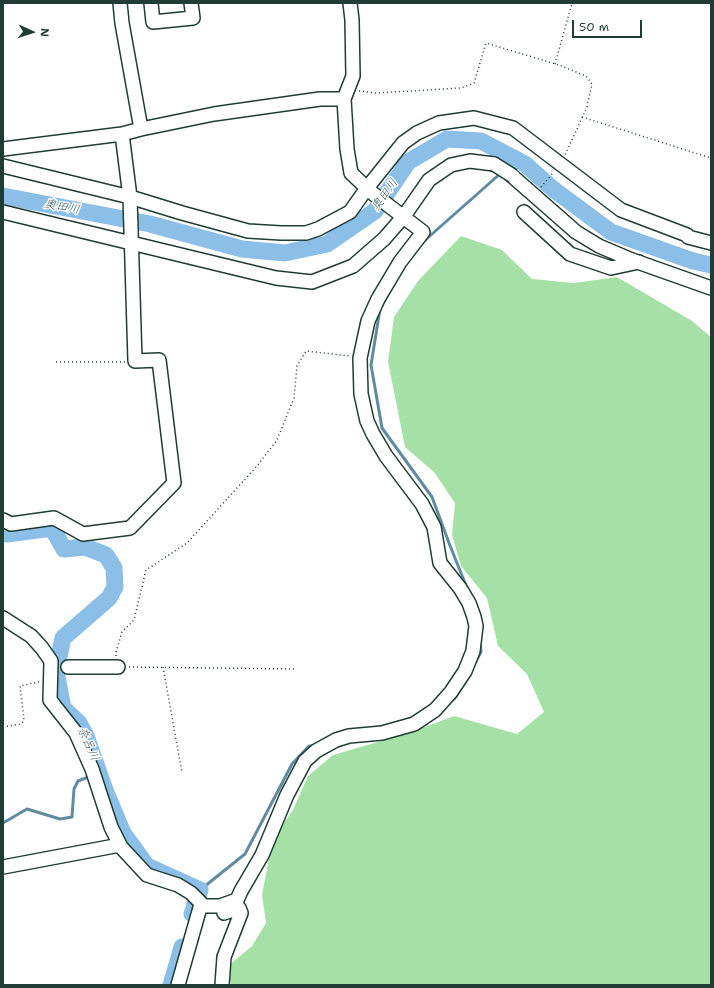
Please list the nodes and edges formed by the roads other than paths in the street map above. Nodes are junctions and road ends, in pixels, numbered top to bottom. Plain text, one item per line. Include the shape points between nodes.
1 (120, 3) edge
2 (151, 3) edge
3 (192, 3) edge
4 (350, 3) edge
5 (345, 94) junction
6 (141, 129) junction
7 (122, 134) junction
8 (3, 149) edge
9 (3, 166) edge
10 (369, 190) junction
11 (130, 197) junction
12 (3, 212) edge
13 (524, 212) dead end
14 (400, 214) junction
15 (131, 240) junction
16 (711, 243) edge
17 (639, 262) junction
18 (711, 288) edge
19 (3, 520) edge
20 (3, 618) edge
21 (68, 667) dead end
22 (118, 667) road end
23 (120, 845) junction
24 (3, 867) edge
25 (207, 905) junction
26 (178, 985) edge
27 (222, 985) edge

1 - 6 street
2 - 3 street via 153,22 193,18
4 - 5 street via 353,76
5 - 6 street via 214,114
5 - 10 street via 346,149 351,173
6 - 7 street
7 - 8 street
7 - 11 street
9 - 11 street
10 - 11 street via 350,212 318,229 306,233 281,234 248,231
10 - 14 street
10 - 16 street via 404,143 417,133 440,123 474,118 513,128 621,210 688,237
11 - 15 street
12 - 15 street
13 - 17 street via 570,254 611,268
14 - 15 street via 384,239 353,266 312,282 276,278
14 - 17 street, bridge via 429,180 452,165 470,161 494,164 513,176 511,174 576,232 599,246
14 - 25 street via 423,232 400,262 368,321 360,358 361,394 372,434 422,504 434,527 440,563 469,603 476,626 473,651 465,671 451,692 435,710 414,724 382,733 349,736 316,751 305,761 287,795 262,854 237,900 220,906
15 - 19 street via 134,362 159,360 174,483 130,528 83,534 54,518 11,524
17 - 18 street
20 - 23 street via 31,636 51,661 50,700 76,733
21 - 22 street
23 - 24 street
23 - 25 street via 147,875 178,885
25 - 26 street
25 - 27 street via 220,913 239,908 242,913 224,957

